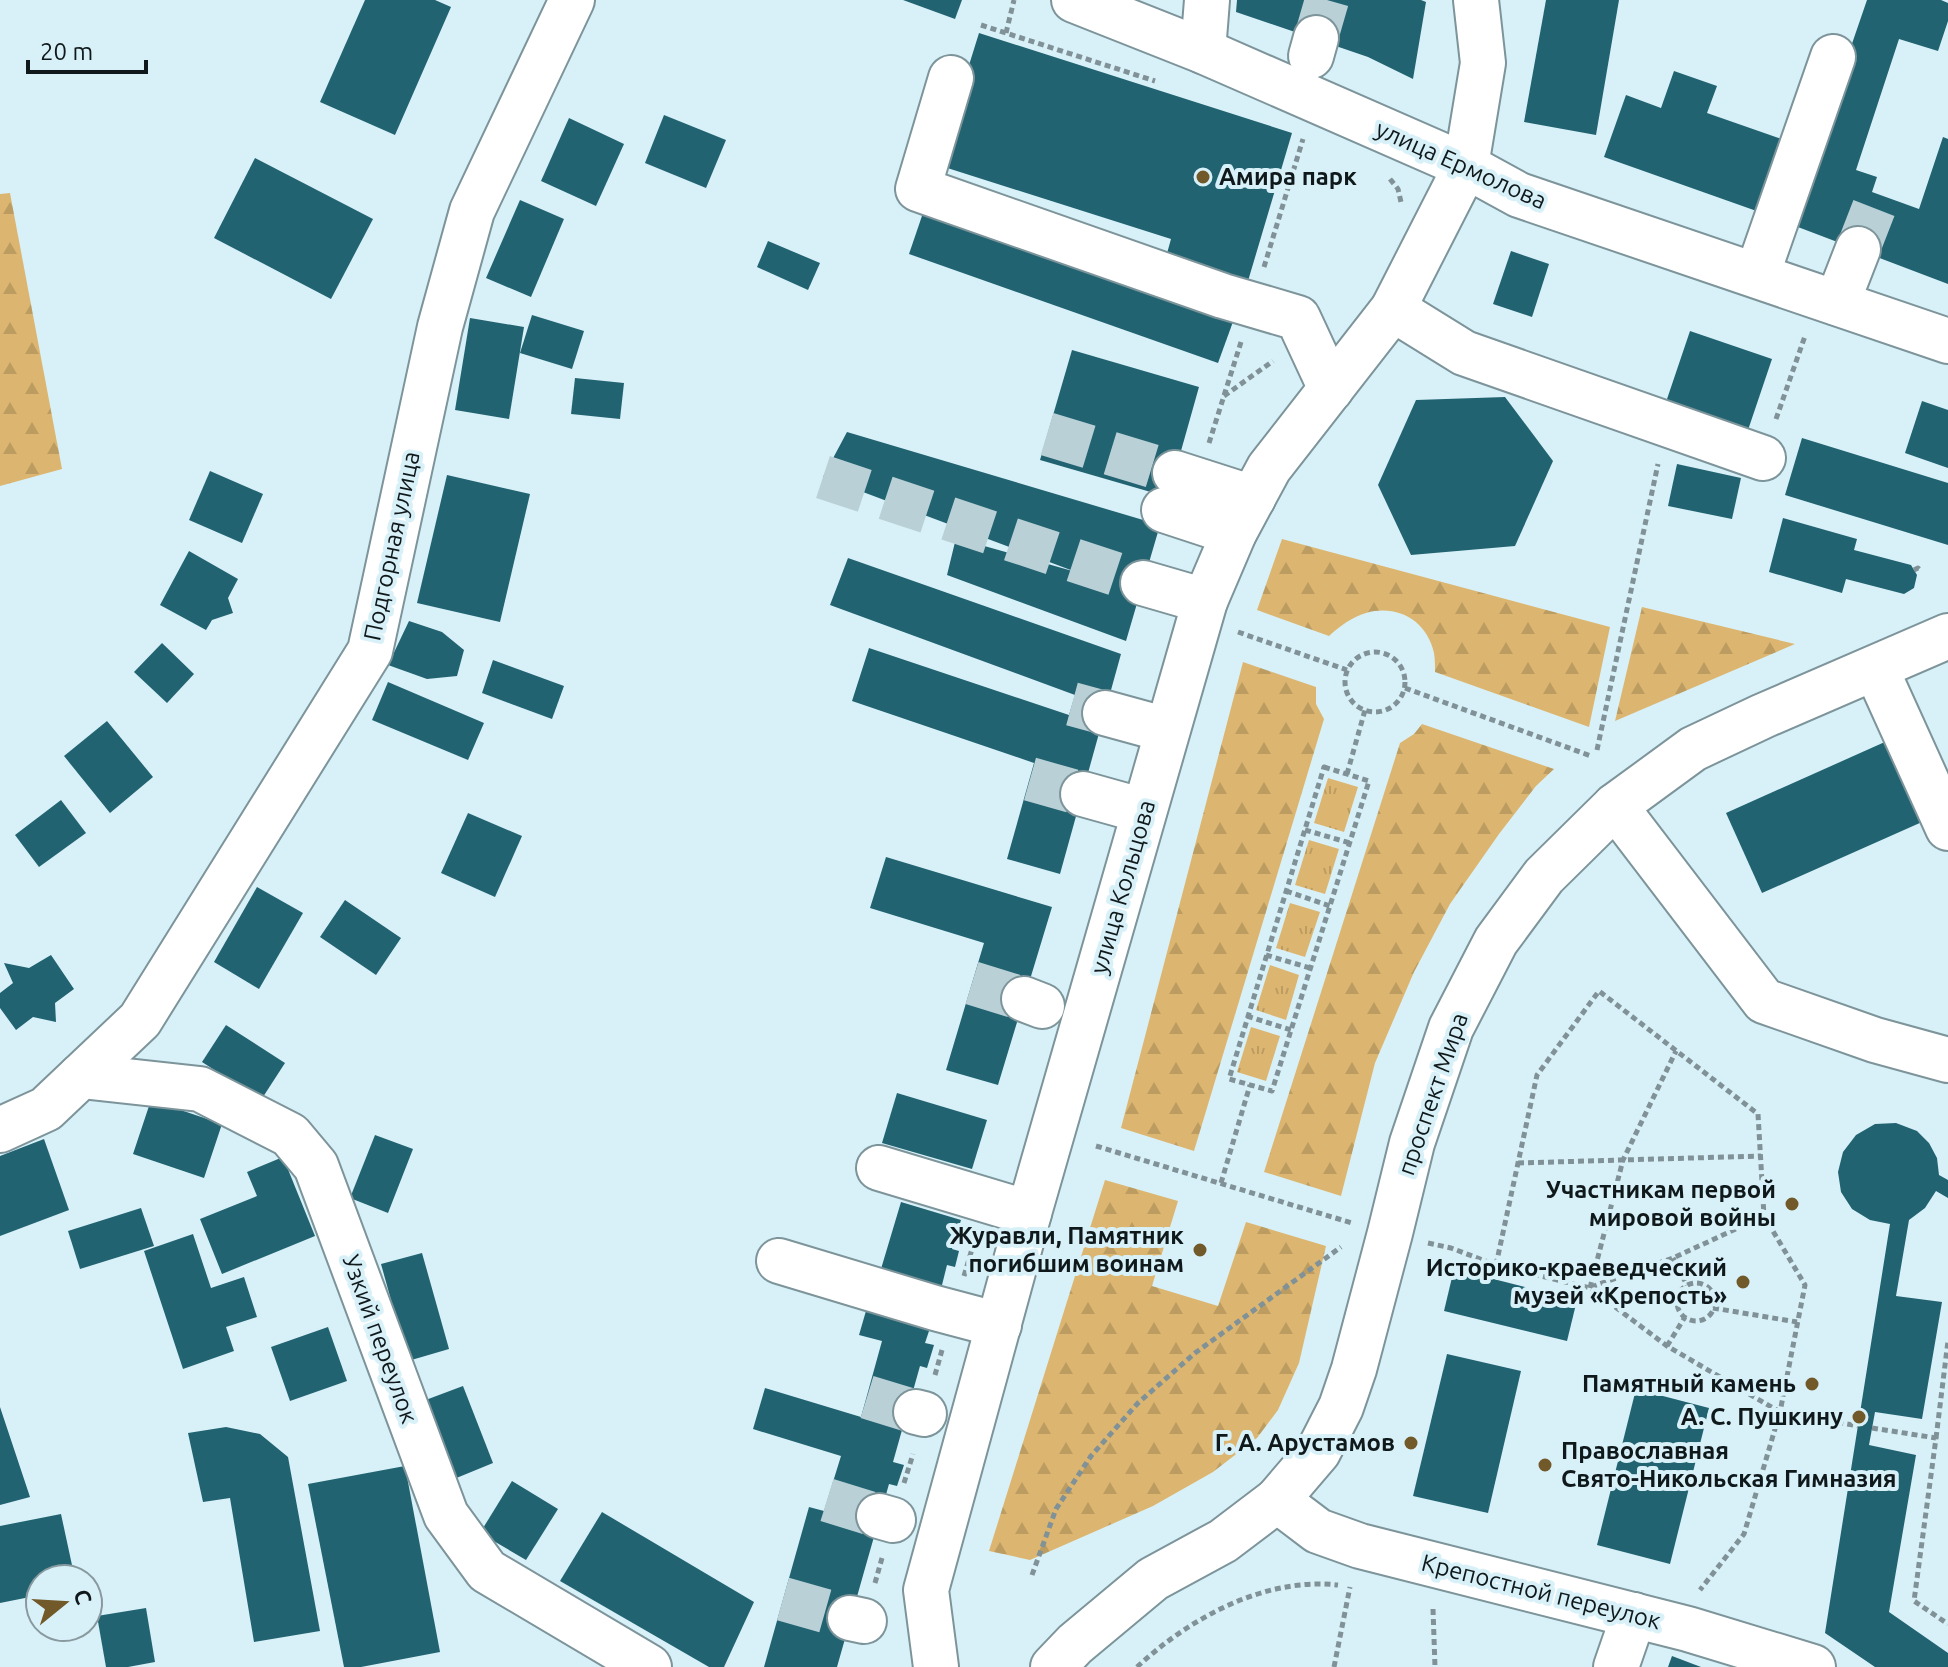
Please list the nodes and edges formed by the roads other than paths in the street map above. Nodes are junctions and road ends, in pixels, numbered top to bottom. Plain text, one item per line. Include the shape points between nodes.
1 (572, 0) edge
2 (1074, 0) edge
3 (1207, 0) edge
4 (1476, 0) edge
5 (1203, 51) junction
6 (1833, 57) dead end
7 (951, 78) dead end
8 (1466, 166) junction
9 (1858, 249) tunnel mouth
10 (1757, 275) junction
11 (1837, 303) junction
12 (1393, 309) junction
13 (1948, 341) edge
14 (1331, 389) junction
15 (1763, 458) road end
16 (1170, 492) tunnel mouth
17 (1244, 516) junction
18 (1143, 583) tunnel mouth
19 (1216, 615) junction
20 (1948, 636) edge
21 (1876, 669) junction
22 (1105, 713) tunnel mouth
23 (1167, 730) junction
24 (1083, 794) tunnel mouth
25 (1943, 805) edge
26 (1615, 806) junction
27 (1144, 811) junction
28 (1948, 1060) edge
29 (81, 1076) junction
30 (0, 1130) edge
31 (879, 1168) dead end
32 (1029, 1213) junction
33 (779, 1261) dead end
34 (999, 1325) junction
35 (1277, 1500) junction
36 (1634, 1615) junction
37 (649, 1667) edge
38 (936, 1667) edge
39 (1053, 1667) edge
40 (1616, 1667) edge
41 (1813, 1667) edge

1 - 29 street, Подгорная улица via 472,211 440,327 370,651 140,1020
2 - 5 street, улица Ермолова
3 - 5 street
4 - 8 street, улица Кольцова via 1483,63
5 - 8 street, улица Ермолова
6 - 10 street
7 - 14 street via 918,189 1298,318
8 - 10 street, улица Ермолова via 1519,195
8 - 12 street, улица Кольцова
9 - 11 street
10 - 11 street, улица Ермолова
11 - 13 street, улица Ермолова
12 - 14 street, улица Кольцова
12 - 15 street via 1464,353
14 - 17 street, улица Кольцова via 1269,468
16 - 17 street
17 - 19 street, улица Кольцова
18 - 19 street
19 - 23 street, улица Кольцова
20 - 21 street, проспект Мира
21 - 25 street
21 - 26 street, проспект Мира via 1693,749
22 - 23 street
23 - 27 street, улица Кольцова
24 - 27 street
26 - 28 street via 1764,1001
26 - 35 street, проспект Мира via 1544,876 1496,941 1451,1028 1412,1143 1341,1407 1318,1452
27 - 32 street, улица Кольцова
29 - 30 street, Подгорная улица via 46,1109
29 - 37 street, Узкий переулок via 200,1089 290,1135 316,1166 446,1515 487,1571
31 - 32 street
32 - 34 street, улица Кольцова
33 - 34 street
34 - 38 street, улица Кольцова via 926,1590
35 - 36 street, Крепостной переулок via 1318,1531 1360,1546
35 - 39 street, проспект Мира via 1223,1541 1153,1579
36 - 40 street
36 - 41 street, Крепостной переулок

